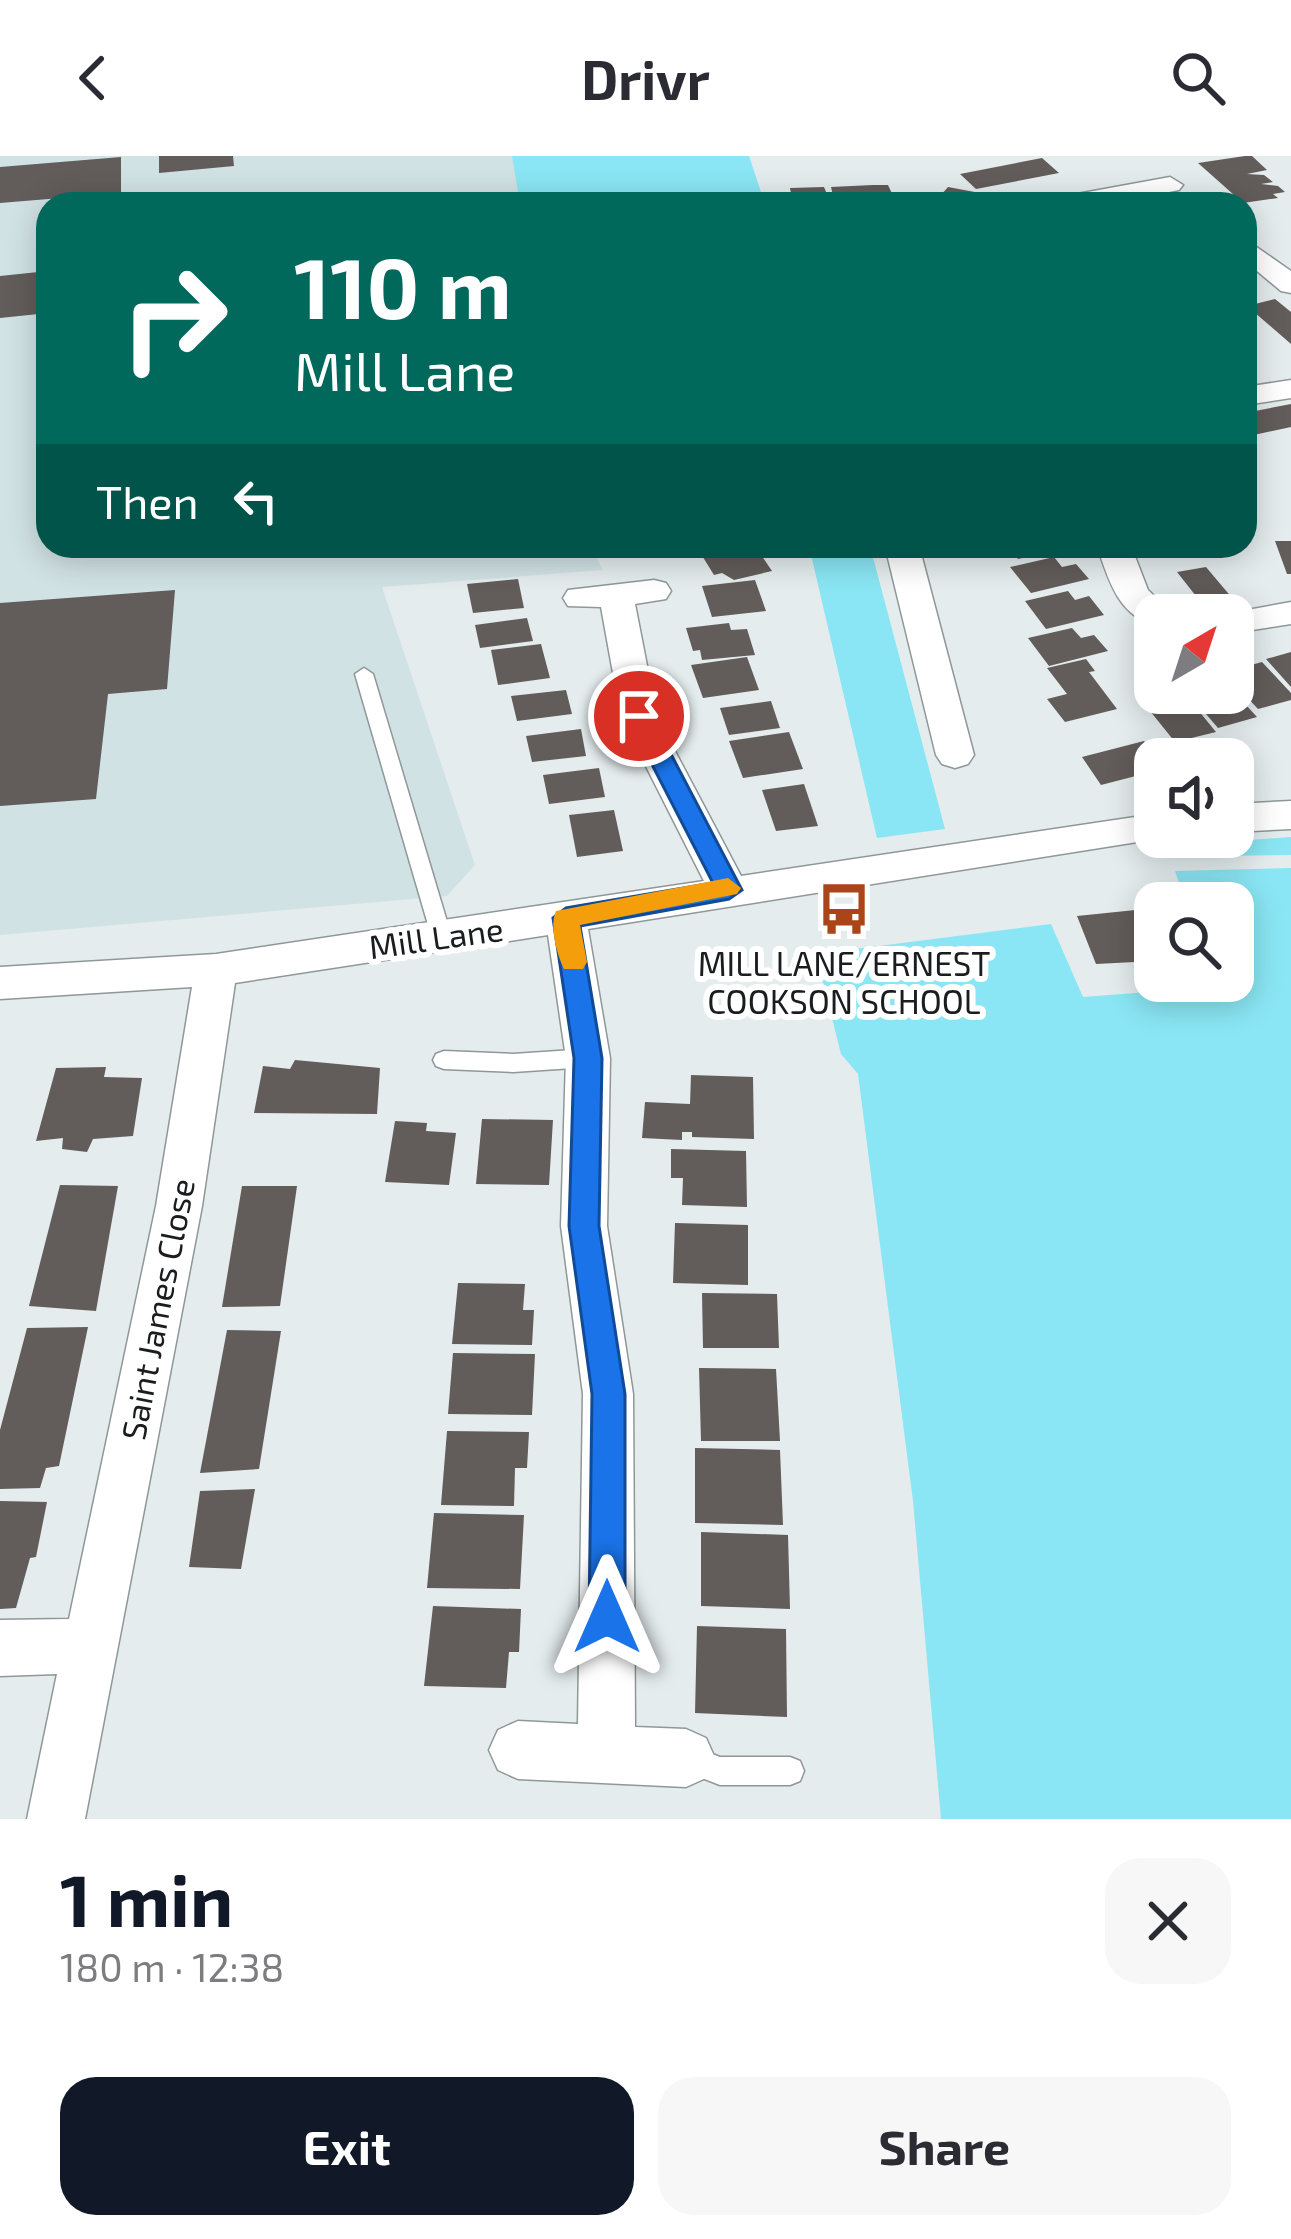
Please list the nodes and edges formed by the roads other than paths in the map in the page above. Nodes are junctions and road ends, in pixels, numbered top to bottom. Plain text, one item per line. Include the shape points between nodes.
1 (1136, 156) edge
2 (1171, 185) junction
3 (1132, 192) edge
4 (1179, 192) edge
5 (1257, 260) edge
6 (1283, 289) edge
7 (1291, 389) edge
8 (1257, 394) edge
9 (905, 558) edge
10 (1118, 558) edge
11 (654, 591) dead end
12 (1134, 595) edge
13 (1291, 613) edge
14 (1254, 619) edge
15 (364, 674) dead end
16 (955, 755) dead end
17 (1291, 815) edge
18 (1254, 817) edge
19 (1134, 832) edge
20 (729, 890) junction
21 (566, 918) junction
22 (441, 934) junction
23 (216, 970) junction
24 (0, 982) edge
25 (588, 1058) junction
26 (444, 1060) dead end
27 (91, 1646) junction
28 (0, 1648) edge
29 (518, 1750) dead end
30 (606, 1751) junction
31 (686, 1758) joint
32 (790, 1772) dead end
33 (56, 1819) edge

1 - 2 street
2 - 3 street
2 - 4 street
5 - 6 street
7 - 8 street
9 - 16 street
10 - 12 street
11 - 20 street via 598,596 639,716
13 - 14 street
15 - 22 lane
17 - 18 street
19 - 20 street, Mill Lane
20 - 21 street, Mill Lane
21 - 22 street, Mill Lane
21 - 25 street
22 - 23 street, Mill Lane
23 - 24 street, Mill Lane
23 - 27 street, Saint James Close via 179,1206
25 - 26 lane
25 - 30 street via 584,1226 608,1394
27 - 28 street
27 - 33 street, Saint James Close
29 - 30 street
30 - 31 street
31 - 32 lane via 720,1771

